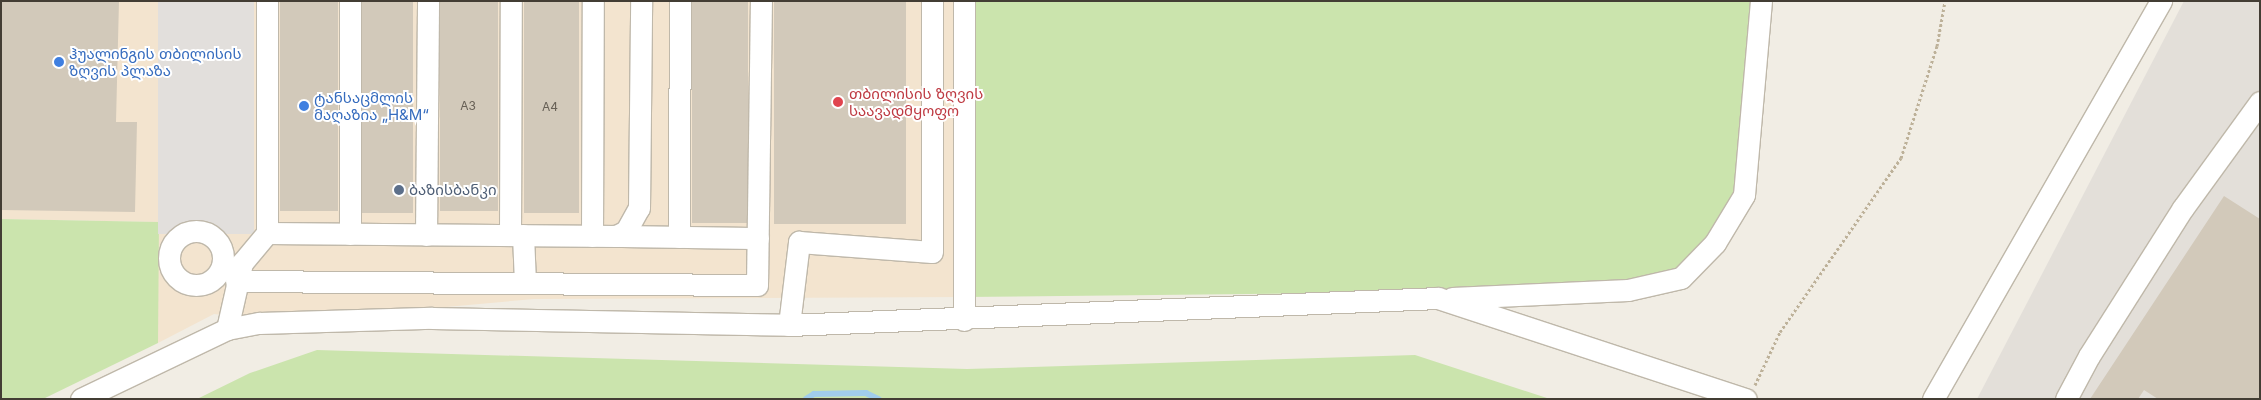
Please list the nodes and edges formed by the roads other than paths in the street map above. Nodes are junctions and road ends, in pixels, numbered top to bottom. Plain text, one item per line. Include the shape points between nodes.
1 (267, 1) edge
2 (350, 1) edge
3 (428, 1) edge
4 (511, 1) edge
5 (593, 1) edge
6 (640, 1) edge
7 (680, 1) edge
8 (761, 1) edge
9 (932, 1) edge
10 (964, 1) edge
11 (1762, 1) edge
12 (2162, 1) edge
13 (2260, 102) edge
14 (267, 233) junction
15 (350, 234) junction
16 (426, 234) junction
17 (516, 235) junction
18 (592, 236) junction
19 (616, 236) junction
20 (679, 237) junction
21 (758, 238) junction
22 (234, 267) junction
23 (525, 282) junction
24 (1438, 298) junction
25 (964, 320) junction
26 (789, 325) junction
27 (227, 329) junction
28 (1749, 395) edge
29 (81, 399) edge
30 (1933, 399) edge
31 (2066, 399) edge

1 - 14 street
2 - 15 street
3 - 16 street
4 - 17 street
5 - 18 street
6 - 19 street via 640,208 635,221
7 - 20 street
8 - 21 street
9 - 26 street via 932,252 799,242
10 - 25 street
11 - 24 street via 1744,195 1715,243 1681,278 1628,290
12 - 30 street
13 - 31 street via 2184,208 2089,356
14 - 15 street
14 - 22 street
15 - 16 street
16 - 17 street
17 - 18 street
17 - 23 street
18 - 19 street
19 - 20 street
20 - 21 street
21 - 23 street via 757,284
22 - 23 street
22 - 27 street
24 - 25 street
24 - 28 street
25 - 26 street
26 - 27 street via 432,318 259,323
27 - 29 street

